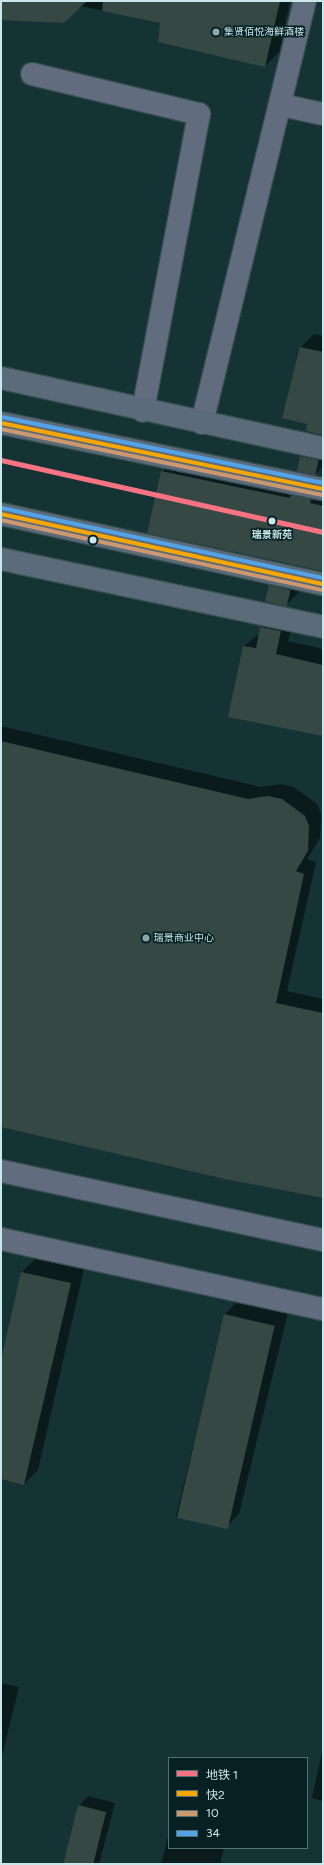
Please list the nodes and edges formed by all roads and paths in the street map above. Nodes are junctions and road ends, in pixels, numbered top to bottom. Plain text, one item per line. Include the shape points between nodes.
1 (305, 1) edge
2 (32, 74) dead end
3 (281, 105) junction
4 (323, 114) edge
5 (1, 378) edge
6 (143, 411) junction
7 (1, 423) edge
8 (202, 423) junction
9 (323, 448) edge
10 (323, 489) edge
11 (1, 514) edge
12 (1, 559) edge
13 (323, 584) edge
14 (323, 627) edge
15 (1, 1171) edge
16 (1, 1239) edge
17 (323, 1240) edge
18 (323, 1309) edge

1 - 3 street
2 - 6 street via 199,114
3 - 4 street
3 - 8 street
5 - 6 main road
6 - 8 main road
7 - 10 main road
8 - 9 main road
11 - 13 main road
12 - 14 main road
15 - 17 street
16 - 18 street

